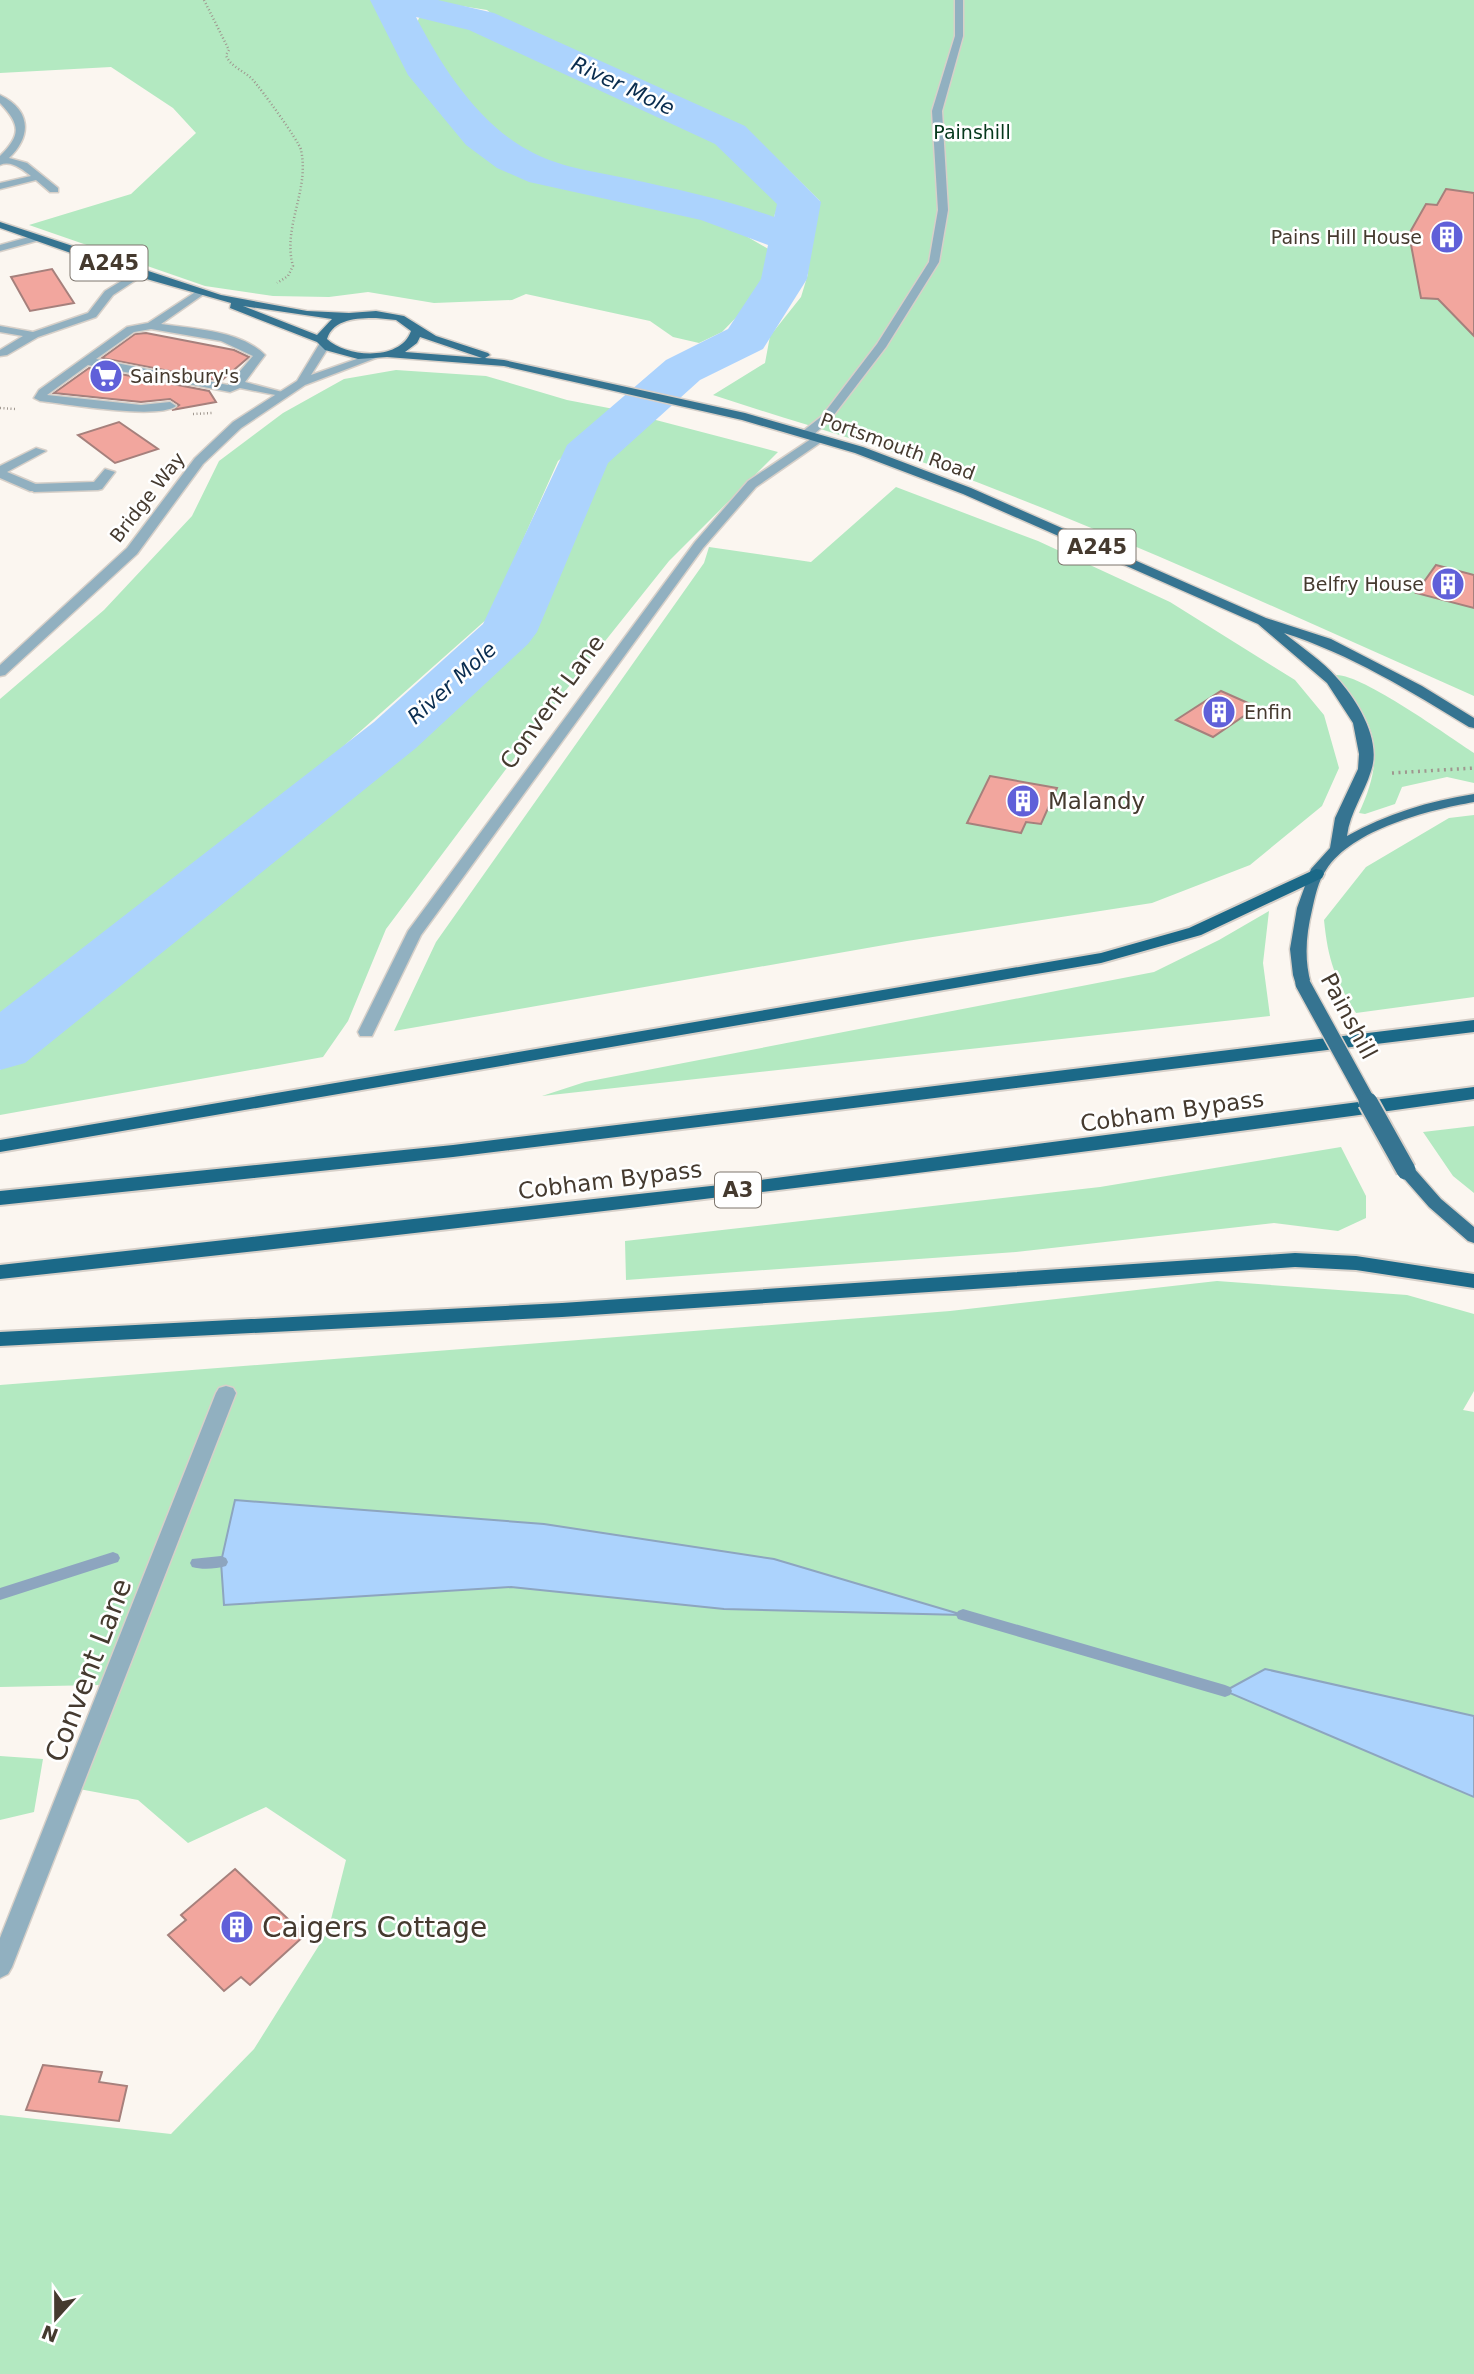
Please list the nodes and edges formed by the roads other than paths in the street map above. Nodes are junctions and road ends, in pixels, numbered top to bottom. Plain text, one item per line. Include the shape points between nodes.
1 (959, 0) edge
2 (0, 98) edge
3 (2, 161) edge
4 (38, 177) junction
5 (0, 186) edge
6 (54, 190) dead end
7 (0, 225) edge
8 (36, 238) junction
9 (0, 248) edge
10 (140, 274) junction
11 (200, 292) junction
12 (219, 298) junction
13 (352, 317) junction
14 (151, 326) junction
15 (0, 329) edge
16 (417, 331) junction
17 (34, 335) junction
18 (322, 342) junction
19 (3, 354) dead end
20 (381, 355) junction
21 (86, 361) junction
22 (504, 363) junction
23 (301, 383) junction
24 (234, 386) junction
25 (195, 392) dead end
26 (282, 395) junction
27 (213, 398) dead end
28 (152, 400) dead end
29 (95, 405) junction
30 (170, 406) dead end
31 (814, 436) junction
32 (40, 450) dead end
33 (0, 472) edge
34 (109, 472) dead end
35 (1261, 621) junction
36 (0, 672) edge
37 (1474, 724) edge
38 (1474, 798) edge
39 (1337, 850) junction
40 (1316, 874) junction
41 (1474, 1027) edge
42 (366, 1032) dead end
43 (1474, 1093) edge
44 (0, 1146) edge
45 (0, 1198) edge
46 (1474, 1237) edge
47 (0, 1272) edge
48 (1474, 1281) edge
49 (0, 1339) edge
50 (226, 1394) dead end
51 (0, 1967) edge

1 - 31 street, Convent Lane via 959,36 937,111 943,210 934,262 883,345
2 - 3 street via 22,128 18,144
3 - 4 street via 24,165
4 - 5 street
4 - 6 street
7 - 8 main road, A245
8 - 9 street
8 - 10 main road, A245
10 - 11 main road, A245
10 - 17 street via 109,293 92,315
11 - 12 main road, A245
11 - 14 street
12 - 13 main road
12 - 18 main road
13 - 16 main road, Portsmouth Road via 399,317
13 - 18 main road via 332,324 321,334
14 - 21 street via 131,328
14 - 24 street via 259,355
15 - 17 street
16 - 20 main road via 408,346
16 - 22 main road, Portsmouth Road / A245
17 - 19 street
18 - 20 main road, Portsmouth Road via 350,355
18 - 23 street, Bridge Way
20 - 22 main road, Portsmouth Road / A245
20 - 23 street, Bridge Way
21 - 24 street
21 - 29 street via 40,398
22 - 31 main road, Portsmouth Road / A245
23 - 26 street, Bridge Way
24 - 25 street
24 - 26 street
24 - 27 street
26 - 36 street, Bridge Way via 215,444 132,551
28 - 29 street
29 - 30 street
31 - 35 main road, Portsmouth Road / A245 via 967,491
31 - 42 street, Convent Lane via 752,484 699,545 414,934
32 - 33 street
33 - 34 street via 34,488 98,485
35 - 37 main road, Portsmouth Road / A245 via 1360,658
35 - 39 main road, Portsmouth Road / A245 via 1332,680 1360,723 1365,769 1342,818
38 - 39 main road, Painshill via 1386,822
39 - 40 main road, Painshill
40 - 44 highway via 1223,919 1153,946 1101,958
40 - 46 main road, Painshill, bridge via 1298,939 1303,984 1406,1170
41 - 45 highway, Cobham Bypass via 467,1149
43 - 47 highway, Cobham Bypass / A3 via 1102,1146 505,1218
48 - 49 highway via 1295,1259 562,1310
50 - 51 street, Convent Lane

